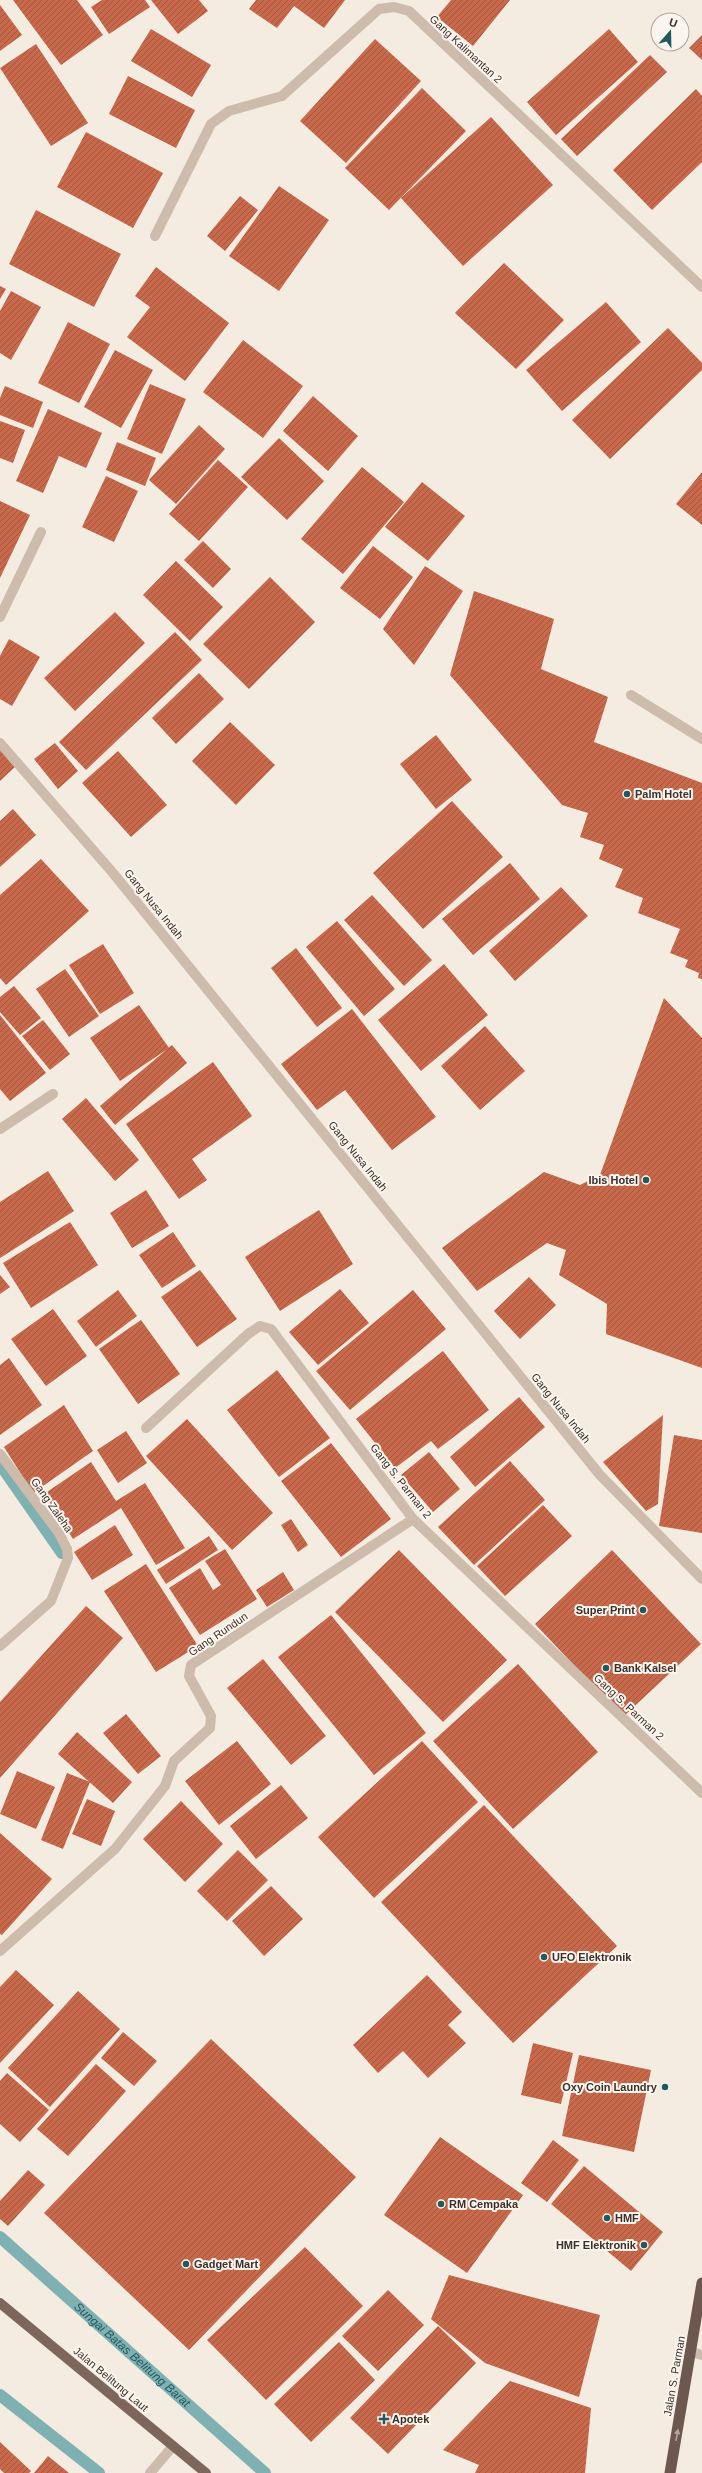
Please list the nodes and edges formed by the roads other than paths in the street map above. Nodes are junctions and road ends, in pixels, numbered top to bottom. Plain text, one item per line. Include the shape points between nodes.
1 (155, 236) dead end
2 (702, 287) edge
3 (41, 532) dead end
4 (0, 617) edge
5 (631, 695) dead end
6 (702, 739) edge
7 (0, 743) edge
8 (53, 1094) dead end
9 (0, 1129) edge
10 (146, 1428) dead end
11 (0, 1454) edge
12 (413, 1519) junction
13 (702, 1579) edge
14 (0, 1646) edge
15 (702, 1793) edge
16 (0, 1951) edge
17 (702, 2283) edge
18 (0, 2303) edge
19 (691, 2352) junction
20 (702, 2354) edge
21 (173, 2446) junction
22 (150, 2473) edge
23 (206, 2473) edge
24 (670, 2473) edge

1 - 2 street, Gang Kalimantan 2 via 211,124 229,111 282,96 379,9 394,6 409,11
3 - 4 street
5 - 6 street
7 - 13 street, Gang Nusa Indah via 113,873 600,1475
8 - 9 street
10 - 12 street, Gang S. Parman 2 via 248,1334 260,1326 266,1326 273,1331
11 - 14 street, Gang Zaleha via 58,1532 67,1549 68,1558 52,1601
12 - 15 street, Gang S. Parman 2
12 - 16 street, Gang Rundun via 191,1665 189,1676 211,1716 210,1728 174,1761 165,1786 115,1849
17 - 19 highway, Jalan S. Parman
18 - 21 main road, Jalan Belitung Laut
19 - 20 street
24 -> 19 highway, Jalan S. Parman
21 - 22 street
21 - 23 main road, Jalan Belitung Laut

